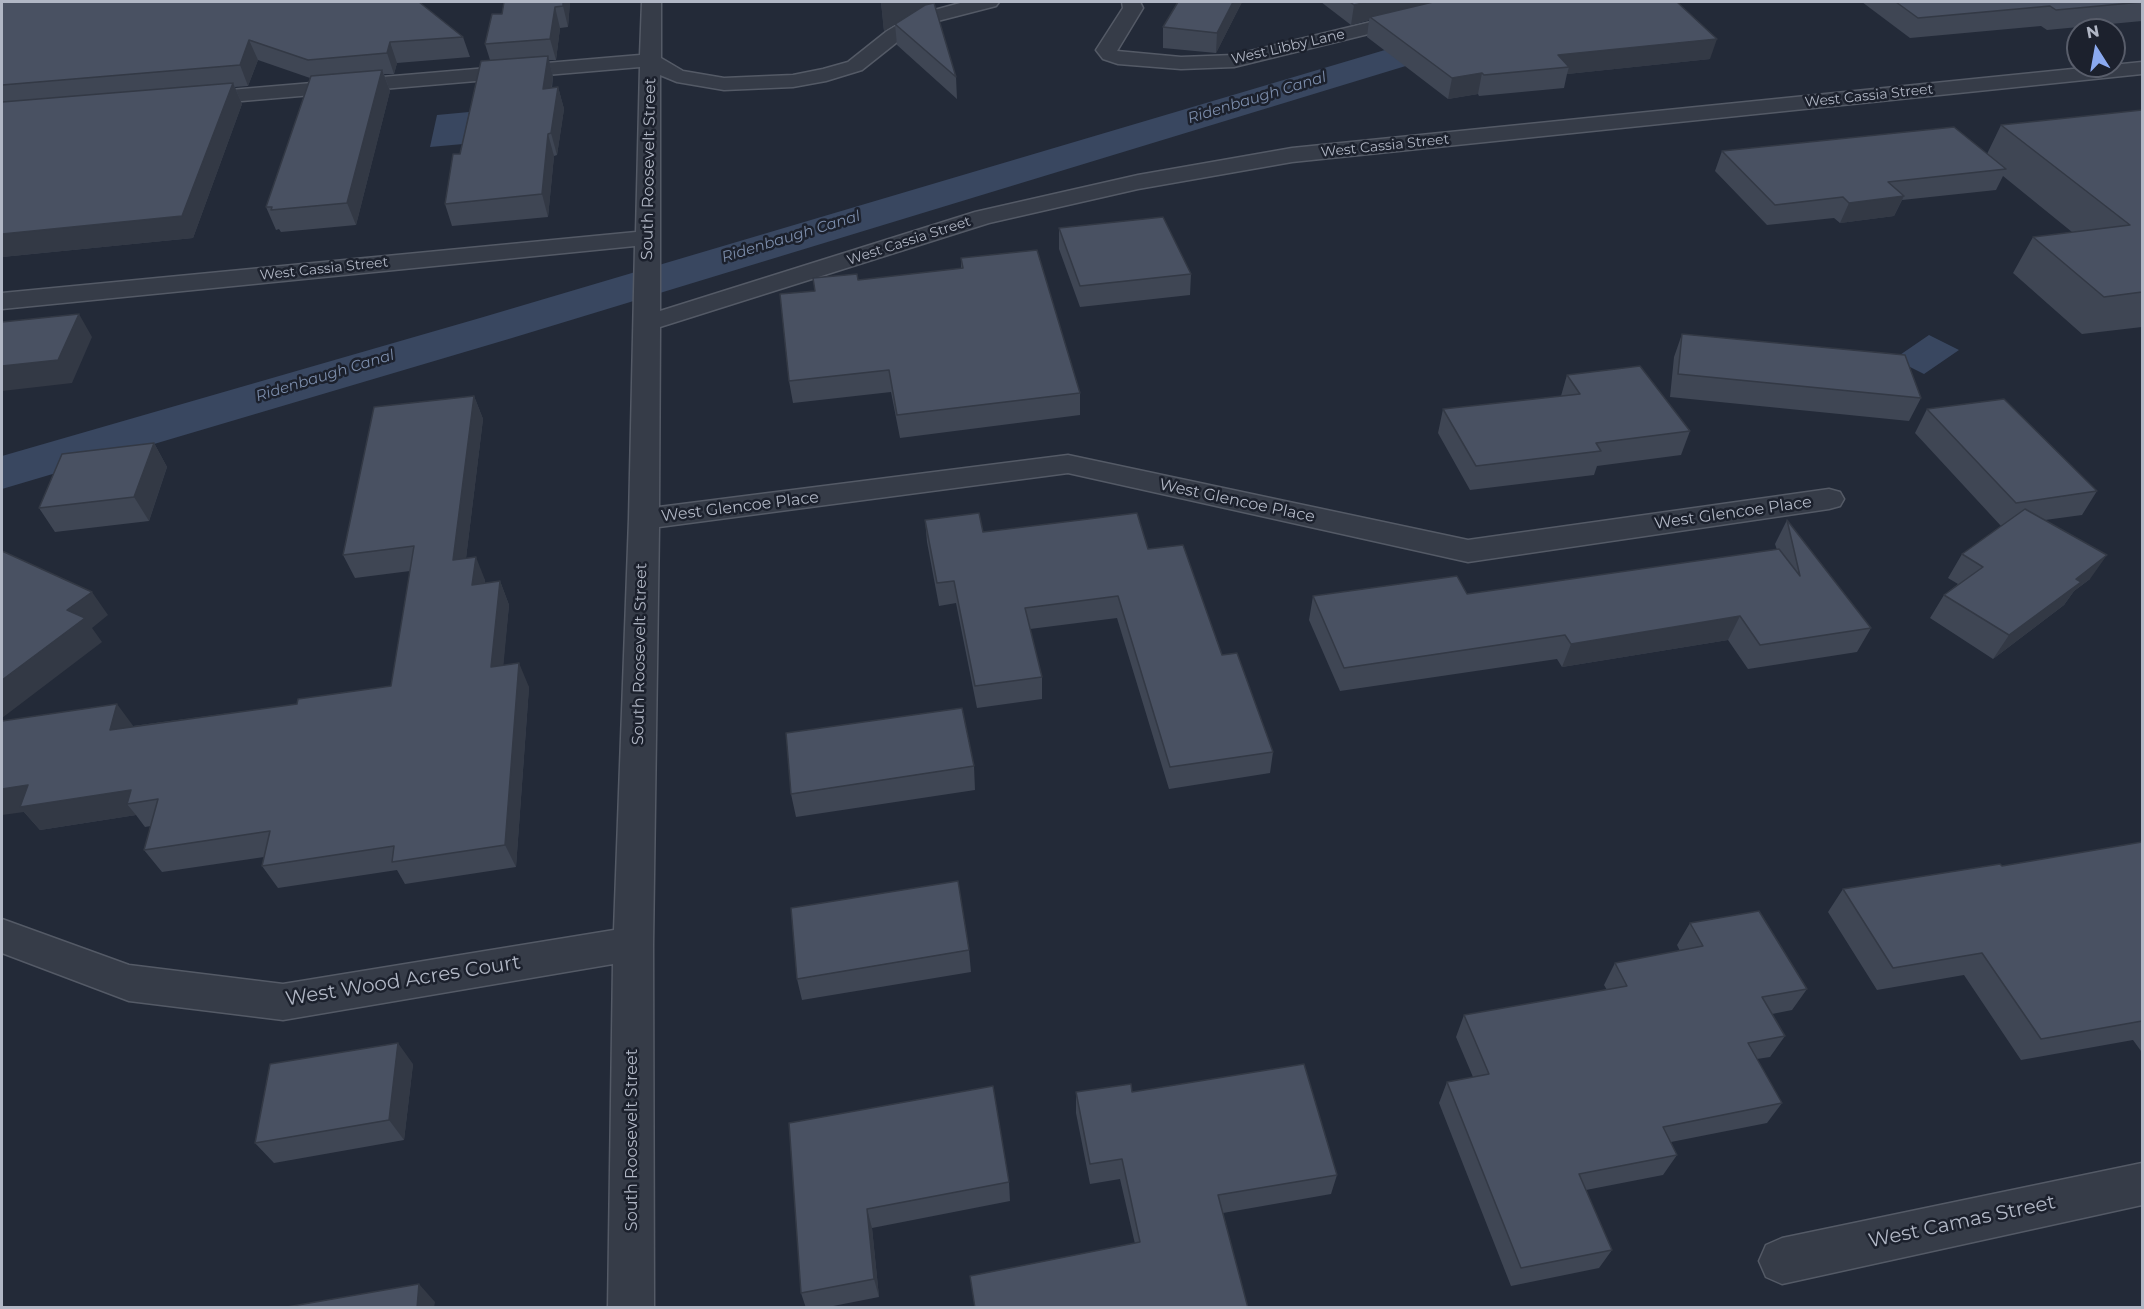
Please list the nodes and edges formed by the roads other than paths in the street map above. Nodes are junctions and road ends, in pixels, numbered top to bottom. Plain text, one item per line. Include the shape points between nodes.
1 (651, 2) edge
2 (988, 2) edge
3 (1131, 2) edge
4 (1434, 2) edge
5 (650, 60) junction
6 (2142, 68) edge
7 (179, 100) edge
8 (647, 238) junction
9 (647, 295) junction
10 (2, 301) edge
11 (1829, 499) dead end
12 (644, 519) junction
13 (2, 936) edge
14 (633, 944) junction
15 (2142, 1184) edge
16 (1782, 1261) dead end
17 (631, 1308) edge

1 - 5 street, South Roosevelt Street
2 - 5 street via 919,21 855,66 793,81 724,84 677,76
3 - 4 street, West Libby Lane via 1132,8 1106,50 1110,55 1181,63 1234,61 1443,10
5 - 7 street
5 - 8 street, South Roosevelt Street
6 - 9 street, West Cassia Street via 1292,155 1138,182
8 - 9 street, South Roosevelt Street
8 - 10 street, West Cassia Street
9 - 12 street, South Roosevelt Street
11 - 12 street, West Glencoe Place via 1468,551 1068,464
12 - 14 street, South Roosevelt Street
13 - 14 street, West Wood Acres Court via 129,982 283,1002
14 - 17 street, South Roosevelt Street
15 - 16 street, West Camas Street

